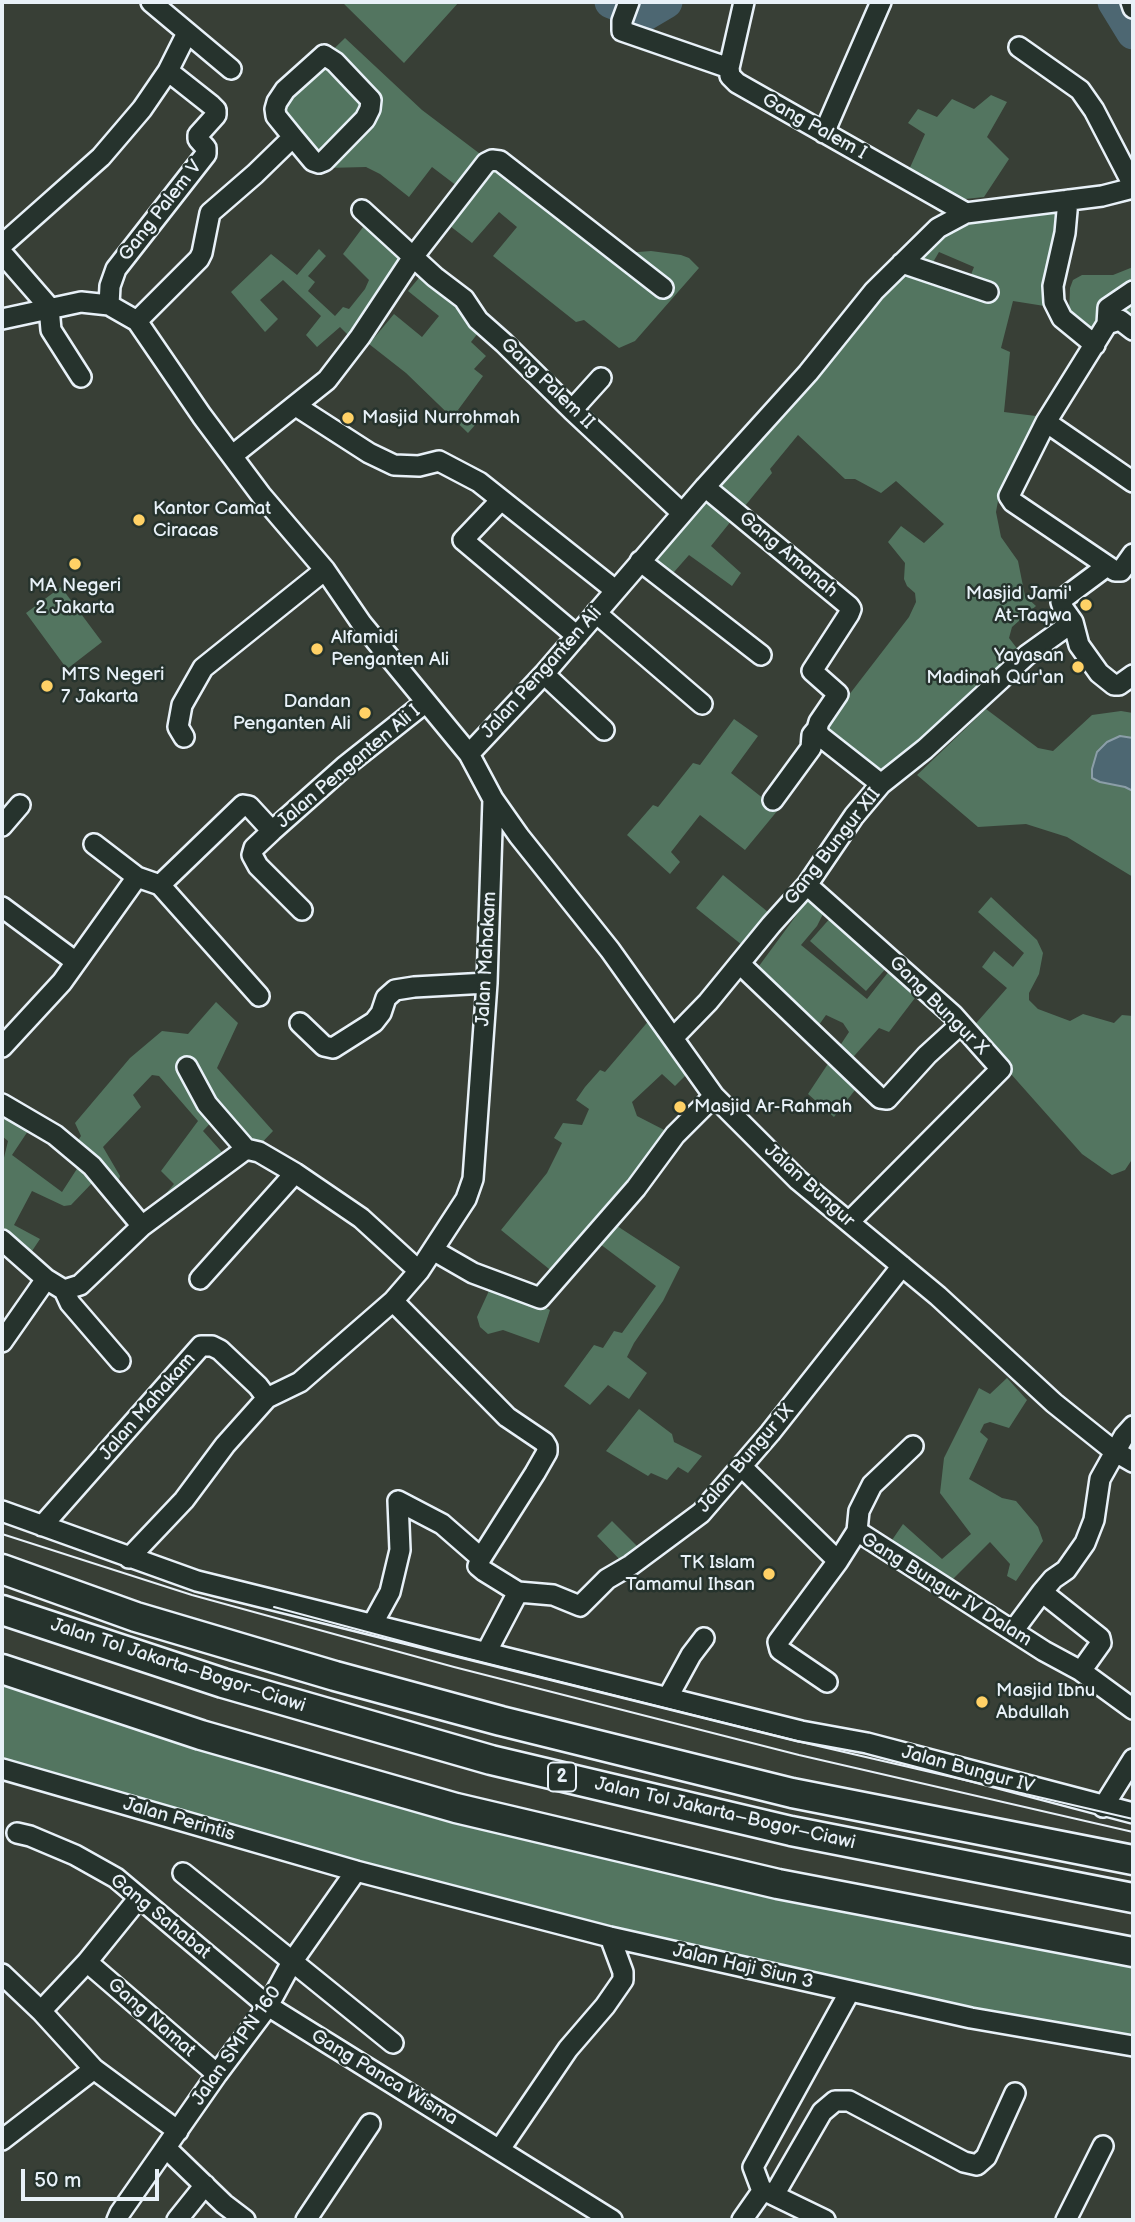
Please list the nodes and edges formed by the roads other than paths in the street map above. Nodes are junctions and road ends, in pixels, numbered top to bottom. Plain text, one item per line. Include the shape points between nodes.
1 (151, 2) edge
2 (744, 2) edge
3 (881, 2) edge
4 (1131, 2) edge
5 (627, 8) edge
6 (1133, 8) edge
7 (187, 33) junction
8 (1019, 47) dead end
9 (729, 68) junction
10 (231, 69) dead end
11 (168, 71) junction
12 (824, 133) junction
13 (293, 137) junction
14 (1133, 186) edge
15 (1068, 200) junction
16 (362, 210) dead end
17 (967, 214) junction
18 (2, 245) edge
19 (2, 253) edge
20 (413, 257) junction
21 (902, 263) junction
22 (663, 288) dead end
23 (1133, 291) edge
24 (988, 292) dead end
25 (109, 305) junction
26 (49, 307) junction
27 (2, 319) edge
28 (137, 321) junction
29 (1107, 324) junction
30 (1133, 330) edge
31 (1095, 345) junction
32 (81, 377) dead end
33 (601, 378) dead end
34 (296, 406) junction
35 (572, 410) junction
36 (1046, 422) junction
37 (233, 455) junction
38 (1133, 482) edge
39 (705, 486) junction
40 (500, 500) junction
41 (682, 513) junction
42 (1133, 554) edge
43 (640, 561) junction
44 (1107, 566) junction
45 (325, 570) junction
46 (615, 590) junction
47 (596, 613) junction
48 (1073, 622) junction
49 (577, 636) junction
50 (761, 655) dead end
51 (544, 674) junction
52 (1133, 675) edge
53 (426, 702) junction
54 (702, 704) dead end
55 (817, 729) junction
56 (604, 730) dead end
57 (184, 737) dead end
58 (469, 754) junction
59 (881, 784) junction
60 (493, 799) junction
61 (774, 800) dead end
62 (20, 805) dead end
63 (2, 826) edge
64 (272, 831) junction
65 (94, 844) dead end
66 (137, 877) junction
67 (807, 885) junction
68 (160, 886) junction
69 (2, 907) edge
70 (302, 910) dead end
71 (76, 962) junction
72 (740, 964) junction
73 (487, 983) junction
74 (259, 996) dead end
75 (300, 1023) dead end
76 (961, 1024) junction
77 (674, 1037) junction
78 (2, 1047) edge
79 (187, 1067) dead end
80 (714, 1096) junction
81 (2, 1104) edge
82 (246, 1149) junction
83 (295, 1173) junction
84 (849, 1222) junction
85 (142, 1226) junction
86 (2, 1240) edge
87 (433, 1250) junction
88 (902, 1266) junction
89 (419, 1271) junction
90 (46, 1279) junction
91 (200, 1279) dead end
92 (64, 1290) junction
93 (393, 1301) junction
94 (2, 1342) edge
95 (120, 1361) dead end
96 (267, 1398) junction
97 (1133, 1426) edge
98 (913, 1446) dead end
99 (1114, 1451) junction
100 (1133, 1462) edge
101 (742, 1467) junction
102 (2, 1511) edge
103 (42, 1526) junction
104 (857, 1531) junction
105 (129, 1558) junction
106 (481, 1558) junction
107 (838, 1561) junction
108 (2, 1569) edge
109 (518, 1592) junction
110 (1042, 1592) junction
111 (2, 1610) edge
112 (373, 1623) junction
113 (1013, 1631) junction
114 (704, 1638) dead end
115 (487, 1651) junction
116 (2, 1669) edge
117 (1081, 1671) junction
118 (827, 1682) dead end
119 (668, 1697) junction
120 (1133, 1709) edge
121 (1133, 1759) edge
122 (2, 1769) edge
123 (1103, 1807) junction
124 (1133, 1813) edge
125 (17, 1833) dead end
126 (1133, 1860) edge
127 (356, 1871) junction
128 (183, 1873) dead end
129 (1133, 1898) edge
130 (138, 1899) junction
131 (610, 1937) junction
132 (1133, 1952) edge
133 (87, 1962) junction
134 (292, 1962) junction
135 (2, 1974) edge
136 (850, 1991) junction
137 (268, 2006) junction
138 (41, 2011) junction
139 (393, 2043) dead end
140 (1133, 2046) edge
141 (94, 2069) junction
142 (217, 2074) junction
143 (1015, 2093) dead end
144 (370, 2124) dead end
145 (178, 2131) junction
146 (2, 2140) edge
147 (1103, 2146) dead end
148 (166, 2148) junction
149 (500, 2149) junction
150 (205, 2185) junction
151 (768, 2193) junction
152 (117, 2220) edge
153 (177, 2220) edge
154 (245, 2220) edge
155 (306, 2220) edge
156 (612, 2220) edge
157 (742, 2220) edge
158 (825, 2220) edge
159 (1066, 2220) edge

1 - 7 street
2 - 9 street
3 - 12 street
4 - 6 street
5 - 9 street via 622,31
7 - 10 street
7 - 11 street
8 - 14 street via 1080,90
9 - 12 street, Gang Palem I via 737,83
11 - 18 street via 101,157
11 - 25 street, Gang Palem V via 211,105 216,115 198,135 206,154 116,269
12 - 17 street, Gang Palem I
13 - 13 street via 276,116 277,102 324,55 371,100 370,109 324,161 313,161
13 - 28 street via 210,213 198,259
14 - 15 street, Jalan Penganten Ali
15 - 17 street, Jalan Penganten Ali
15 - 31 street via 1054,302 1062,318
16 - 20 street, Gang Palem II
17 - 21 street, Jalan Penganten Ali via 938,228
19 - 26 street
20 - 22 street via 492,160 500,161
20 - 34 street via 327,380
20 - 35 street, Gang Palem II via 464,299 478,320
21 - 24 street
21 - 39 street, Jalan Penganten Ali
23 - 29 street via 1108,308
25 - 26 street, Jalan Penganten Ali via 82,302
25 - 28 street, Jalan Penganten Ali
26 - 27 street, Jalan Penganten Ali
26 - 32 street via 51,330
28 - 37 street, Jalan Penganten Ali
29 - 30 street via 1120,320
29 - 31 street
31 - 36 street
33 - 35 street
34 - 37 street
34 - 40 street via 394,465 439,461 479,482
35 - 41 street, Gang Palem II
36 - 38 street
36 - 44 street via 1010,499
37 - 45 street, Jalan Penganten Ali
39 - 41 street, Jalan Penganten Ali
39 - 55 street, Gang Amanah via 851,610 813,671 838,694
40 - 46 street
40 - 49 street via 463,540
41 - 43 street, Jalan Penganten Ali
42 - 44 street via 1121,571
43 - 46 street, Jalan Penganten Ali
43 - 50 street
44 - 48 street via 1064,597 1063,608
45 - 53 street, Jalan Penganten Ali
45 - 57 street via 203,668 182,705 178,727
46 - 47 street, Jalan Penganten Ali
47 - 49 street, Jalan Penganten Ali
47 - 54 street
48 - 52 street via 1079,645 1110,683 1119,685
48 - 59 street, Gang Bungur XII via 1027,655
49 - 51 street, Jalan Penganten Ali
51 - 56 street
51 - 58 street, Jalan Penganten Ali
53 - 58 street, Jalan Penganten Ali
53 - 64 street, Jalan Penganten Ali I
55 - 59 street
55 - 61 street via 811,735 811,748
58 - 60 street, Jalan Bungur
59 - 67 street, Gang Bungur XII
60 - 73 street, Jalan Mahakam
60 - 77 street, Jalan Bungur
62 - 63 street
64 - 68 street, Jalan Penganten Ali I via 243,805
64 - 70 street, Jalan Penganten Ali I via 254,848 253,855 258,866
65 - 66 street
66 - 68 street
66 - 71 street
67 - 72 street, Gang Bungur XII
67 - 76 street, Gang Bungur X
68 - 74 street
69 - 71 street
71 - 78 street
72 - 76 street via 880,1098 887,1098
72 - 77 street, Gang Bungur XII
73 - 75 street via 394,990 374,1023 334,1048 324,1046
73 - 87 street, Jalan Mahakam via 473,1180
76 - 84 street, Gang Bungur X via 1001,1069
77 - 80 street, Jalan Bungur
79 - 82 street via 207,1104
80 - 84 street, Jalan Bungur via 798,1180
80 - 87 street via 675,1135 636,1188 540,1298 473,1273
81 - 85 street via 55,1135 92,1166
82 - 83 street
82 - 85 street
83 - 89 street via 361,1217
83 - 91 street
84 - 88 street, Jalan Bungur
85 - 92 street via 80,1285
86 - 90 street
87 - 89 street, Jalan Mahakam
88 - 99 street, Jalan Bungur
88 - 101 street, Jalan Bungur IX
89 - 93 street, Jalan Mahakam
90 - 92 street
90 - 94 street
92 - 95 street
93 - 96 street, Jalan Mahakam via 300,1382
93 - 106 street via 508,1417 547,1447
96 - 103 street, Jalan Mahakam via 220,1350 201,1346
96 - 105 street via 184,1500
97 - 99 street
98 - 104 street via 873,1485 859,1511
99 - 100 street, Jalan Bungur
99 - 110 street via 1100,1479 1094,1520 1084,1543 1066,1570
101 - 107 street
101 - 109 street, Jalan Bungur IX via 701,1513 607,1579 580,1606 553,1595
102 - 103 street, Jalan Bungur IV
103 - 105 street, Jalan Bungur IV
104 - 107 street, Gang Bungur IV Dalam
104 - 113 street, Gang Bungur IV Dalam
105 - 112 street, Jalan Bungur IV via 197,1581
106 - 109 street via 478,1566 484,1572
106 - 112 street via 442,1524 398,1501 400,1550 390,1592
107 - 118 street, Gang Bungur IV Dalam via 777,1647
108 - 126 highway via 136,1617 501,1721 792,1793
109 - 115 street
110 - 113 street
110 - 117 street via 1100,1638
111 - 129 highway, Jalan Tol Jakarta–Bogor–Ciawi / 2 via 223,1683 491,1760 790,1831
112 - 115 street, Jalan Bungur IV
113 - 117 street, Gang Bungur IV Dalam
114 - 119 street
115 - 119 street, Jalan Bungur IV
116 - 132 highway via 201,1735 456,1808 778,1884
117 - 120 street, Gang Bungur IV Dalam
119 - 123 street, Jalan Bungur IV via 867,1743
121 - 123 street
122 - 127 street, Jalan Perintis
123 - 124 street, Jalan Bungur IV
125 - 130 street, Gang Sahabat via 75,1855 116,1878
127 - 131 street, Jalan Haji Siun 3
127 - 134 street, Jalan SMPN 160
128 - 134 street
130 - 133 street
130 - 137 street, Gang Sahabat
131 - 136 street, Jalan Haji Siun 3
131 - 149 street via 623,1980 568,2049
133 - 138 street
133 - 142 street, Gang Namat
134 - 137 street, Jalan SMPN 160
134 - 139 street
135 - 138 street
136 - 140 street, Jalan Haji Siun 3
136 - 151 street via 752,2167
137 - 142 street, Jalan SMPN 160
137 - 149 street, Gang Panca Wisma
138 - 141 street
141 - 145 street
141 - 146 street
142 - 145 street, Jalan SMPN 160
143 - 151 street via 986,2157 977,2165 849,2101 835,2101 822,2112
144 - 155 street
145 - 148 street, Jalan SMPN 160
147 - 159 street
148 - 150 street
148 - 152 street, Jalan SMPN 160
149 - 156 street, Gang Panca Wisma
150 - 153 street
150 - 154 street
151 - 157 street
151 - 158 street

